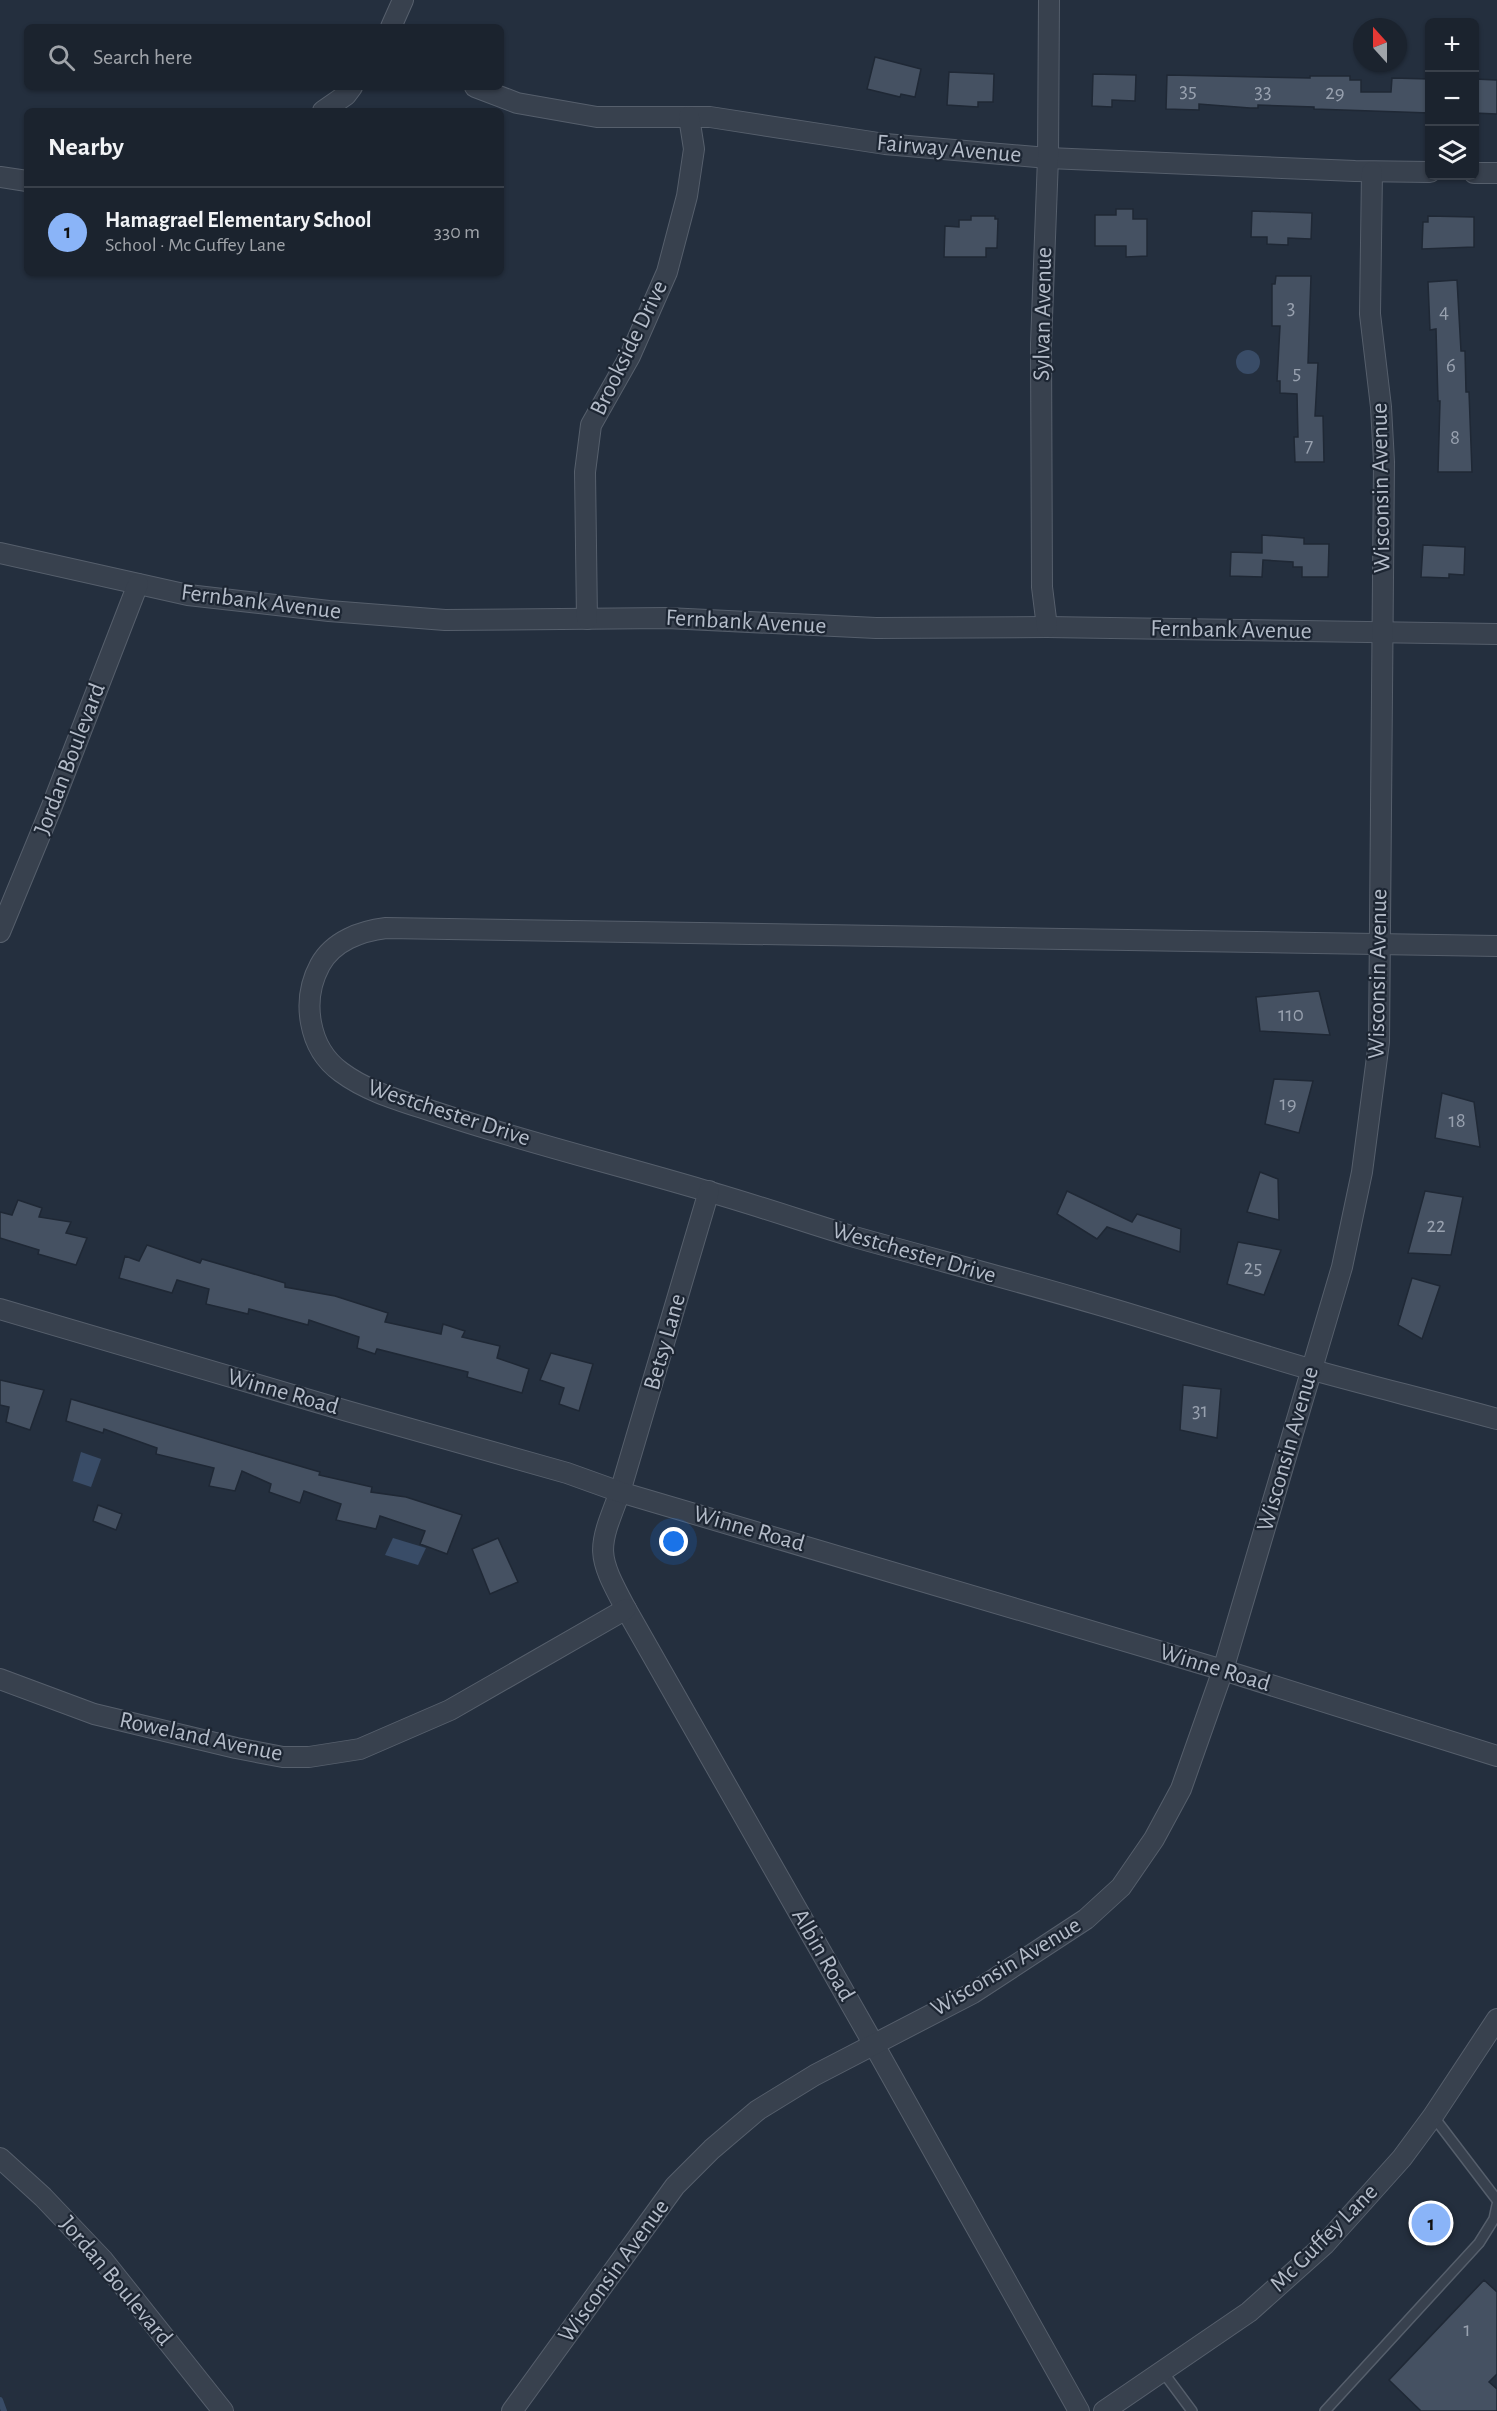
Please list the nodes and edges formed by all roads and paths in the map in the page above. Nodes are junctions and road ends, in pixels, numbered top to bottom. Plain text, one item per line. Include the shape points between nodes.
1 (403, 0) edge
2 (1049, 0) edge
3 (392, 24) edge
4 (350, 90) edge
5 (483, 90) edge
6 (327, 108) edge
7 (688, 117) junction
8 (1048, 158) junction
9 (1372, 172) junction
10 (1425, 172) edge
11 (1479, 173) edge
12 (1497, 173) edge
13 (0, 177) edge
14 (24, 181) edge
15 (0, 553) edge
16 (138, 584) junction
17 (587, 619) junction
18 (1047, 627) junction
19 (1382, 632) junction
20 (1497, 634) edge
21 (0, 932) edge
22 (1380, 946) junction
23 (1497, 946) edge
24 (709, 1191) junction
25 (0, 1309) edge
26 (1312, 1370) junction
27 (1497, 1419) edge
28 (621, 1492) junction
29 (626, 1609) junction
30 (1223, 1670) junction
31 (0, 1678) edge
32 (1497, 1756) edge
33 (1497, 2019) edge
34 (873, 2043) junction
35 (1433, 2116) junction
36 (0, 2158) edge
37 (1497, 2200) edge
38 (1497, 2205) edge
39 (1162, 2372) junction
40 (223, 2411) edge
41 (512, 2411) edge
42 (1079, 2411) edge
43 (1104, 2411) edge
44 (1192, 2411) edge
45 (1325, 2411) edge

1 - 3 street
2 - 8 street, Sylvan Avenue
4 - 6 street
5 - 7 street, Fairway Avenue via 517,103 597,117
7 - 8 street, Fairway Avenue via 885,144
7 - 17 street, Brookside Drive via 693,149 689,184 667,272 630,356 591,425 585,472
8 - 9 street, Fairway Avenue
8 - 18 street, Sylvan Avenue via 1041,344 1042,587
9 - 10 street, Fairway Avenue
9 - 19 street, Wisconsin Avenue via 1370,314 1384,462
11 - 12 street
13 - 14 street
15 - 16 street, Fernbank Avenue
16 - 17 street, Fernbank Avenue via 188,595 329,611 445,620
16 - 21 street, Jordan Boulevard
17 - 18 street, Fernbank Avenue via 668,618 876,628
18 - 19 street, Fernbank Avenue
19 - 20 street, Fernbank Avenue
19 - 22 street, Wisconsin Avenue
22 - 23 street
22 - 24 street, Westchester Drive via 386,928 348,938 320,965 309,997 313,1035 330,1064 354,1081 473,1125
22 - 26 street, Wisconsin Avenue via 1379,1042 1362,1172 1342,1266
24 - 26 street, Westchester Drive
24 - 28 street, Betsy Lane
25 - 28 street, Winne Road
26 - 27 street, Westchester Drive
26 - 30 street, Wisconsin Avenue
28 - 29 street, Albin Road via 601,1554
28 - 30 street, Winne Road
29 - 31 street, Roweland Avenue via 450,1710 360,1749 309,1756 283,1757 236,1748 94,1714
29 - 34 street, Albin Road
30 - 32 street, Winne Road
30 - 34 street, Wisconsin Avenue via 1181,1789 1154,1839 1121,1887 1086,1919 973,1993
33 - 35 street, Mc Guffey Lane
34 - 41 street, Wisconsin Avenue via 758,2110 675,2186
34 - 42 street, Albin Road
35 - 37 lane
35 - 39 street, Mc Guffey Lane via 1402,2158 1325,2244 1249,2312
36 - 40 street, Jordan Boulevard via 103,2260
38 - 45 lane via 1494,2219 1479,2243
39 - 43 street, Mc Guffey Lane
39 - 44 lane

